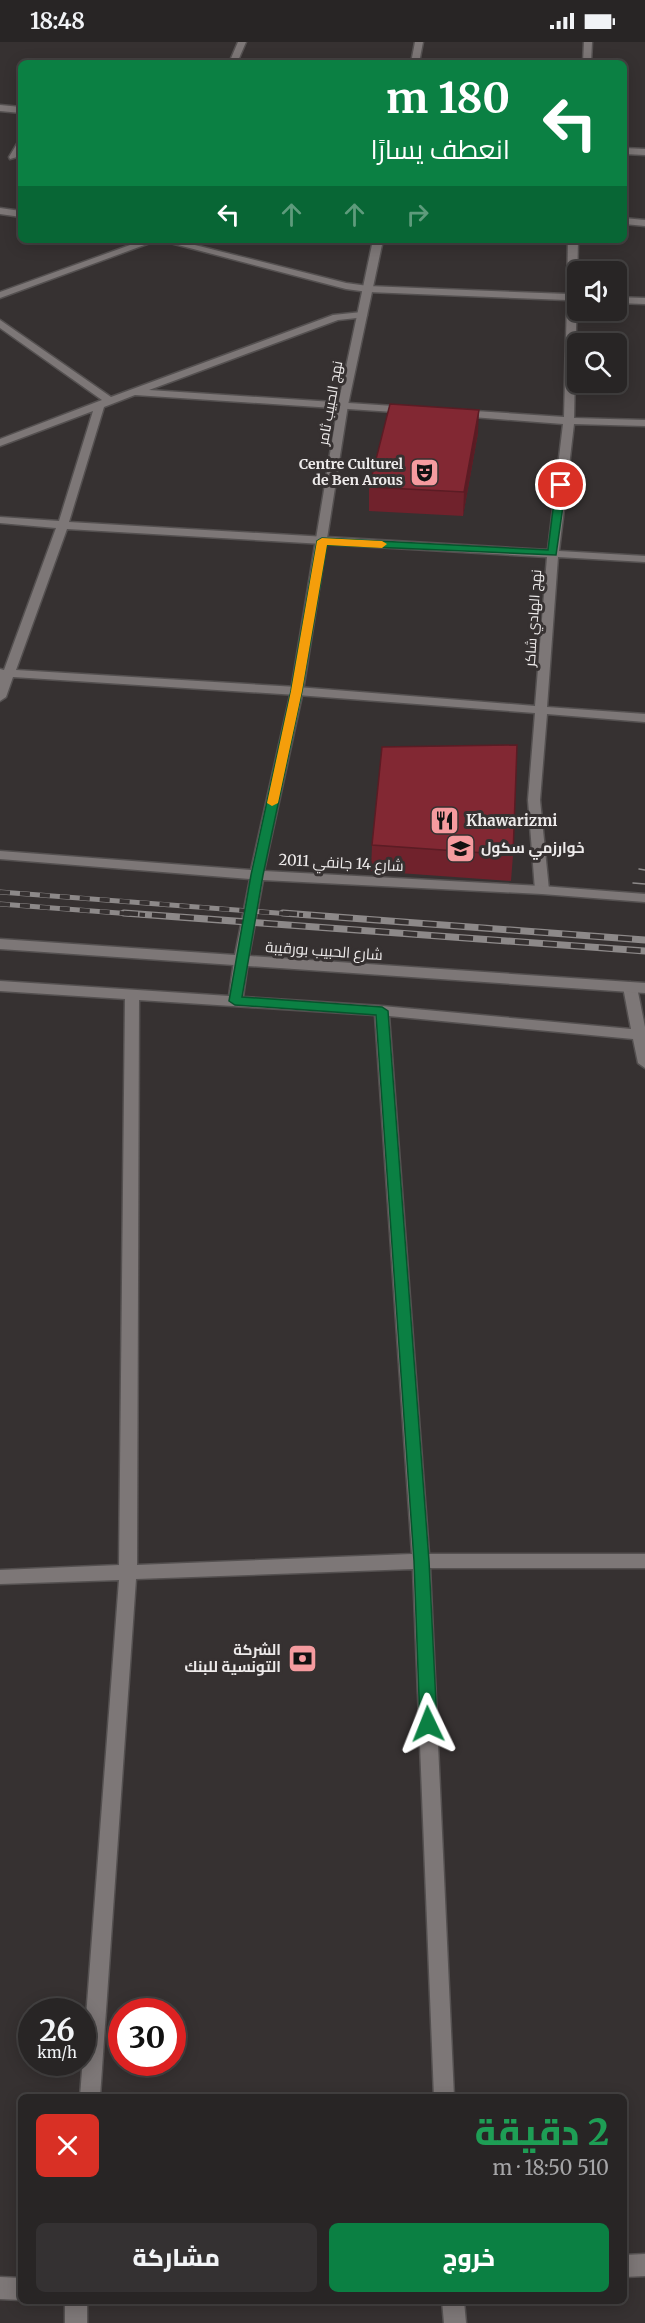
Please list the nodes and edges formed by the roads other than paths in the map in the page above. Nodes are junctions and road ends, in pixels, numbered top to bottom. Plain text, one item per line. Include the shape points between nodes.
1 (242, 42) edge
2 (419, 42) edge
3 (588, 42) edge
4 (234, 60) edge
5 (416, 60) edge
6 (587, 60) edge
7 (0, 108) edge
8 (18, 110) edge
9 (18, 149) edge
10 (627, 151) edge
11 (645, 152) edge
12 (13, 157) dead end
13 (0, 211) edge
14 (18, 214) edge
15 (627, 221) edge
16 (645, 223) edge
17 (145, 243) edge
18 (176, 243) edge
19 (377, 243) edge
20 (573, 243) edge
21 (573, 261) edge
22 (368, 289) junction
23 (0, 295) edge
24 (567, 297) edge
25 (627, 300) edge
26 (645, 301) edge
27 (362, 315) junction
28 (573, 321) edge
29 (0, 323) edge
30 (133, 392) junction
31 (105, 403) junction
32 (343, 405) junction
33 (426, 411) edge
34 (450, 413) edge
35 (569, 421) junction
36 (645, 423) edge
37 (0, 443) edge
38 (0, 520) edge
39 (63, 525) junction
40 (322, 541) junction
41 (553, 553) junction
42 (645, 559) edge
43 (4, 674) edge
44 (297, 691) junction
45 (0, 697) edge
46 (541, 711) junction
47 (645, 718) edge
48 (0, 855) edge
49 (257, 875) junction
50 (542, 890) junction
51 (645, 898) edge
52 (0, 944) edge
53 (241, 962) junction
54 (0, 986) edge
55 (638, 987) edge
56 (132, 994) junction
57 (235, 1001) junction
58 (382, 1011) junction
59 (642, 1035) edge
60 (645, 1063) edge
61 (422, 1561) junction
62 (645, 1562) edge
63 (128, 1573) junction
64 (0, 1577) edge
65 (90, 2094) edge
66 (444, 2094) edge
67 (645, 2265) edge
68 (627, 2266) edge
69 (0, 2288) edge
70 (18, 2289) edge
71 (76, 2304) edge
72 (453, 2304) edge
73 (76, 2323) edge
74 (455, 2323) edge

1 - 4 street
2 - 5 street
3 - 6 street
7 - 8 street
9 - 12 street
10 - 11 street
13 - 14 street
15 - 16 street
17 - 23 street
18 - 22 street
19 - 22 street, نهج الحبيب ثامر
20 - 21 street, نهج الهادي شاكر
22 - 24 street
22 - 27 street, نهج الحبيب ثامر
25 - 26 street
27 - 30 street via 337,317
27 - 32 street, نهج الحبيب ثامر
28 - 35 street, نهج الهادي شاكر
29 - 31 street
30 - 31 street
30 - 32 street
31 - 37 street
31 - 39 street
32 - 33 street
32 - 40 street, نهج الحبيب ثامر
34 - 35 street
35 - 36 street
35 - 41 street, نهج الهادي شاكر
38 - 39 street
39 - 40 street
39 - 43 street
40 - 41 street
40 - 44 street, نهج الحبيب ثامر
41 - 42 street
41 - 46 street, نهج الهادي شاكر
43 - 44 street
43 - 45 street
44 - 46 street
44 - 49 street, نهج الحبيب ثامر
46 - 47 street
46 - 50 street, نهج الهادي شاكر via 534,800
48 - 49 street, شارع 14 جانفي 2011
49 - 50 street, شارع 14 جانفي 2011
49 - 53 street, نهج الحبيب ثامر
50 - 51 street, شارع 14 جانفي 2011
52 - 53 street, شارع الحبيب بورقيبة
53 - 55 street, شارع الحبيب بورقيبة
53 - 57 street, نهج الحبيب ثامر
54 - 56 street
55 - 59 street
56 - 57 street
56 - 63 street
57 - 58 street
58 - 59 street
58 - 61 street
59 - 60 street
61 - 62 street
61 - 63 street
61 - 66 street
63 - 64 street
63 - 65 street
67 - 68 street
69 - 70 street
71 - 73 street
72 - 74 street

